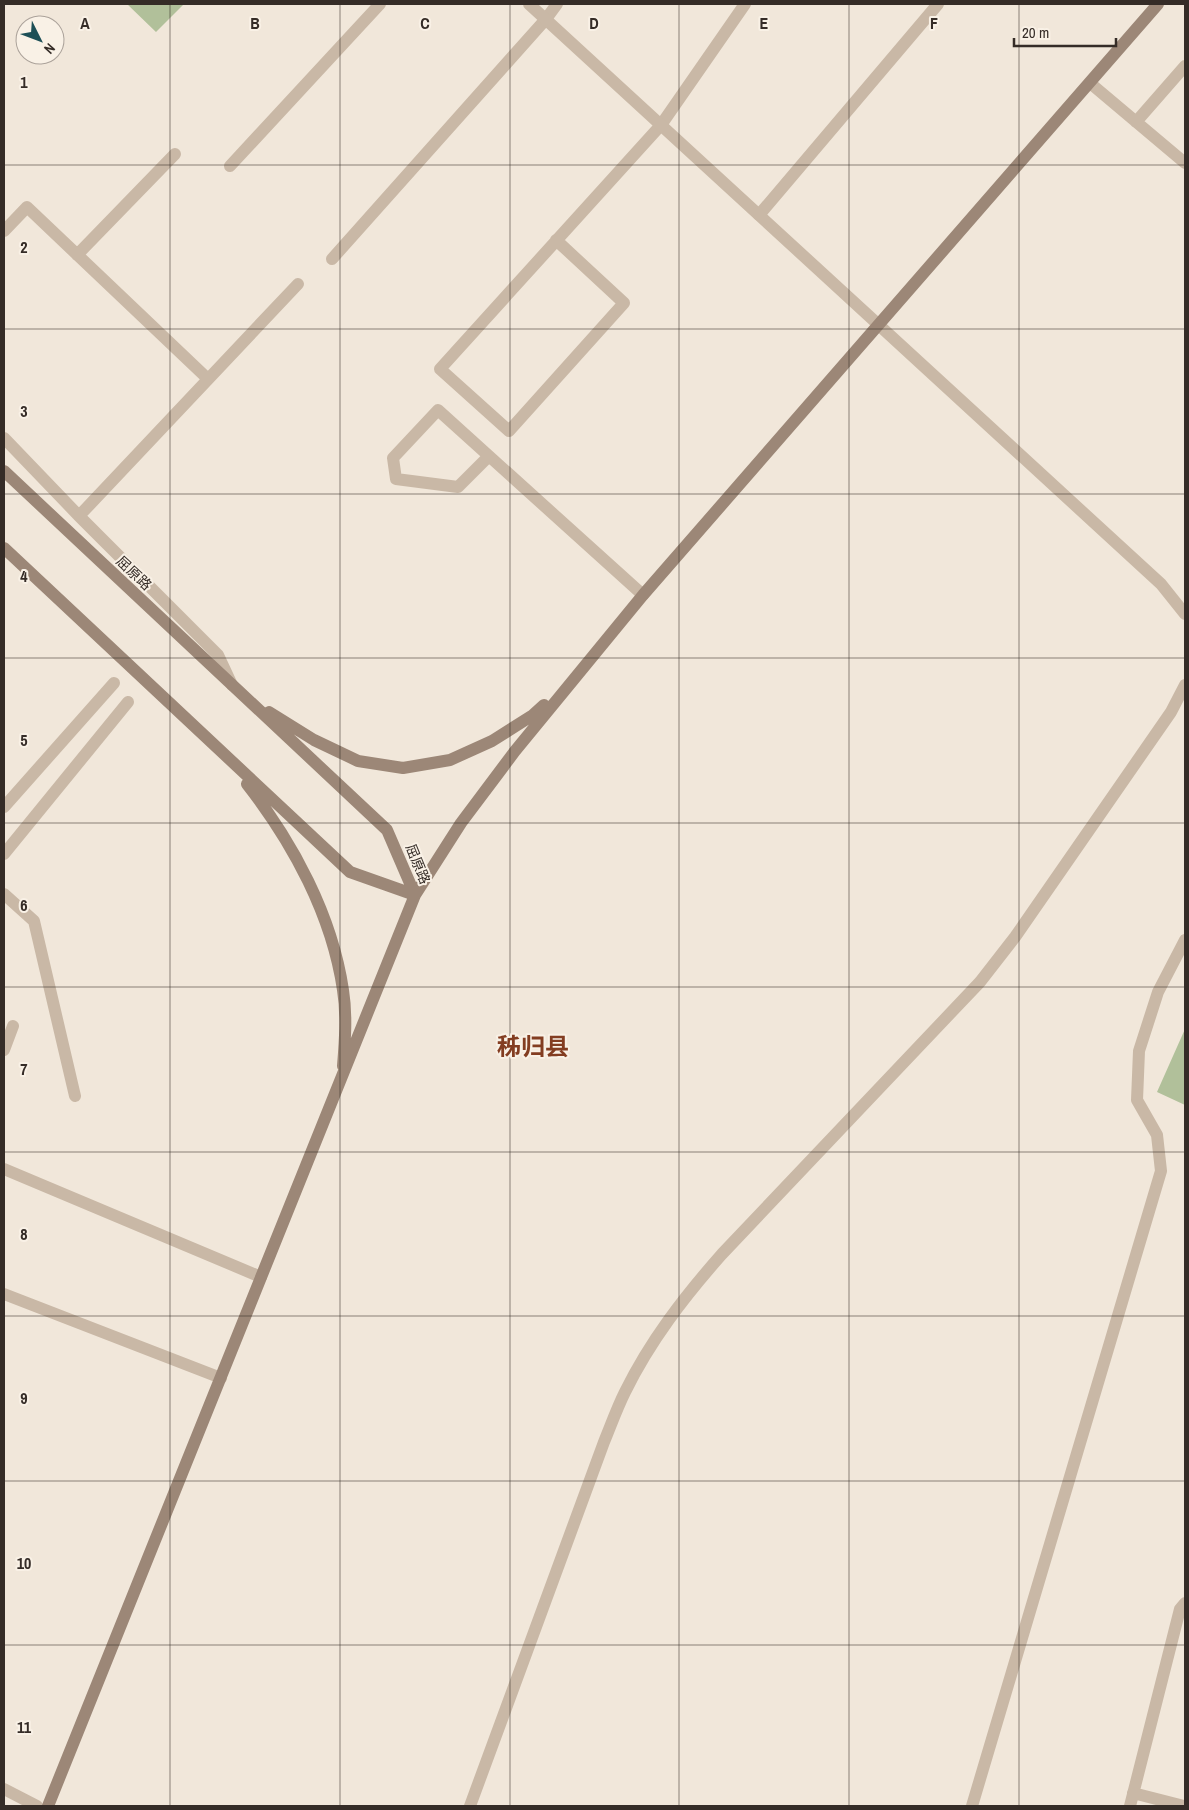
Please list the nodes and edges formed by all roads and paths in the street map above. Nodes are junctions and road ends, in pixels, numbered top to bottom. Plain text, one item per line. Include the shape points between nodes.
1 (380, 4) edge
2 (530, 4) edge
3 (557, 4) edge
4 (745, 4) edge
5 (938, 4) edge
6 (1158, 4) edge
7 (546, 19) junction
8 (1185, 66) edge
9 (1090, 83) junction
10 (1136, 122) junction
11 (661, 124) junction
12 (174, 154) dead end
13 (1185, 163) edge
14 (230, 166) dead end
15 (759, 215) junction
16 (4, 231) edge
17 (556, 240) junction
18 (77, 254) junction
19 (332, 259) dead end
20 (298, 284) dead end
21 (879, 325) junction
22 (208, 379) junction
23 (4, 438) edge
24 (489, 456) junction
25 (4, 471) edge
26 (79, 516) junction
27 (4, 548) edge
28 (643, 595) junction
29 (1185, 614) edge
30 (114, 683) dead end
31 (569, 683) junction
32 (232, 685) junction
33 (1185, 685) edge
34 (128, 702) dead end
35 (224, 755) junction
36 (4, 807) edge
37 (4, 854) edge
38 (4, 894) edge
39 (416, 895) junction
40 (1185, 940) edge
41 (13, 1026) dead end
42 (4, 1050) edge
43 (342, 1078) junction
44 (75, 1096) dead end
45 (4, 1169) edge
46 (262, 1277) junction
47 (4, 1294) edge
48 (221, 1378) junction
49 (1185, 1603) edge
50 (4, 1789) edge
51 (1134, 1794) junction
52 (37, 1806) edge
53 (48, 1806) edge
54 (470, 1806) edge
55 (972, 1806) edge
56 (1130, 1806) edge
57 (1184, 1806) edge

1 - 14 street
2 - 7 street
3 - 7 street
4 - 11 street
5 - 15 street
6 - 9 main road
7 - 11 street
7 - 19 street
8 - 10 street
9 - 10 street
9 - 21 main road
10 - 13 street
11 - 15 street
11 - 17 street
12 - 18 street
15 - 21 street
16 - 18 street via 27,207
17 - 17 street via 440,369 510,430 624,303
18 - 22 street
20 - 22 street
21 - 28 main road
21 - 29 street via 1161,584
22 - 26 street
23 - 26 street
24 - 24 street via 438,410 393,458 396,479 458,487
24 - 28 street
25 - 32 main road, 屈原路
26 - 32 street via 218,655
27 - 35 main road, 屈原路
28 - 31 main road
30 - 36 street
31 - 32 main road via 533,715 492,741 450,760 403,768 358,762 314,740
31 - 39 main road via 461,824
32 - 39 main road, 屈原路 via 387,830
33 - 54 street via 1160,728 1015,937 980,982 722,1254 652,1343 624,1392 604,1442
34 - 37 street
35 - 39 main road, 屈原路 via 350,872
35 - 43 main road via 278,828 320,905 343,990
38 - 44 street via 34,922
39 - 43 main road
40 - 55 street via 1158,992 1139,1051 1137,1100 1157,1135 1161,1171
41 - 42 street
43 - 46 main road
45 - 46 street
46 - 48 main road
47 - 48 street
48 - 53 main road
49 - 51 street via 1180,1609
50 - 52 street
51 - 56 street
51 - 57 street

